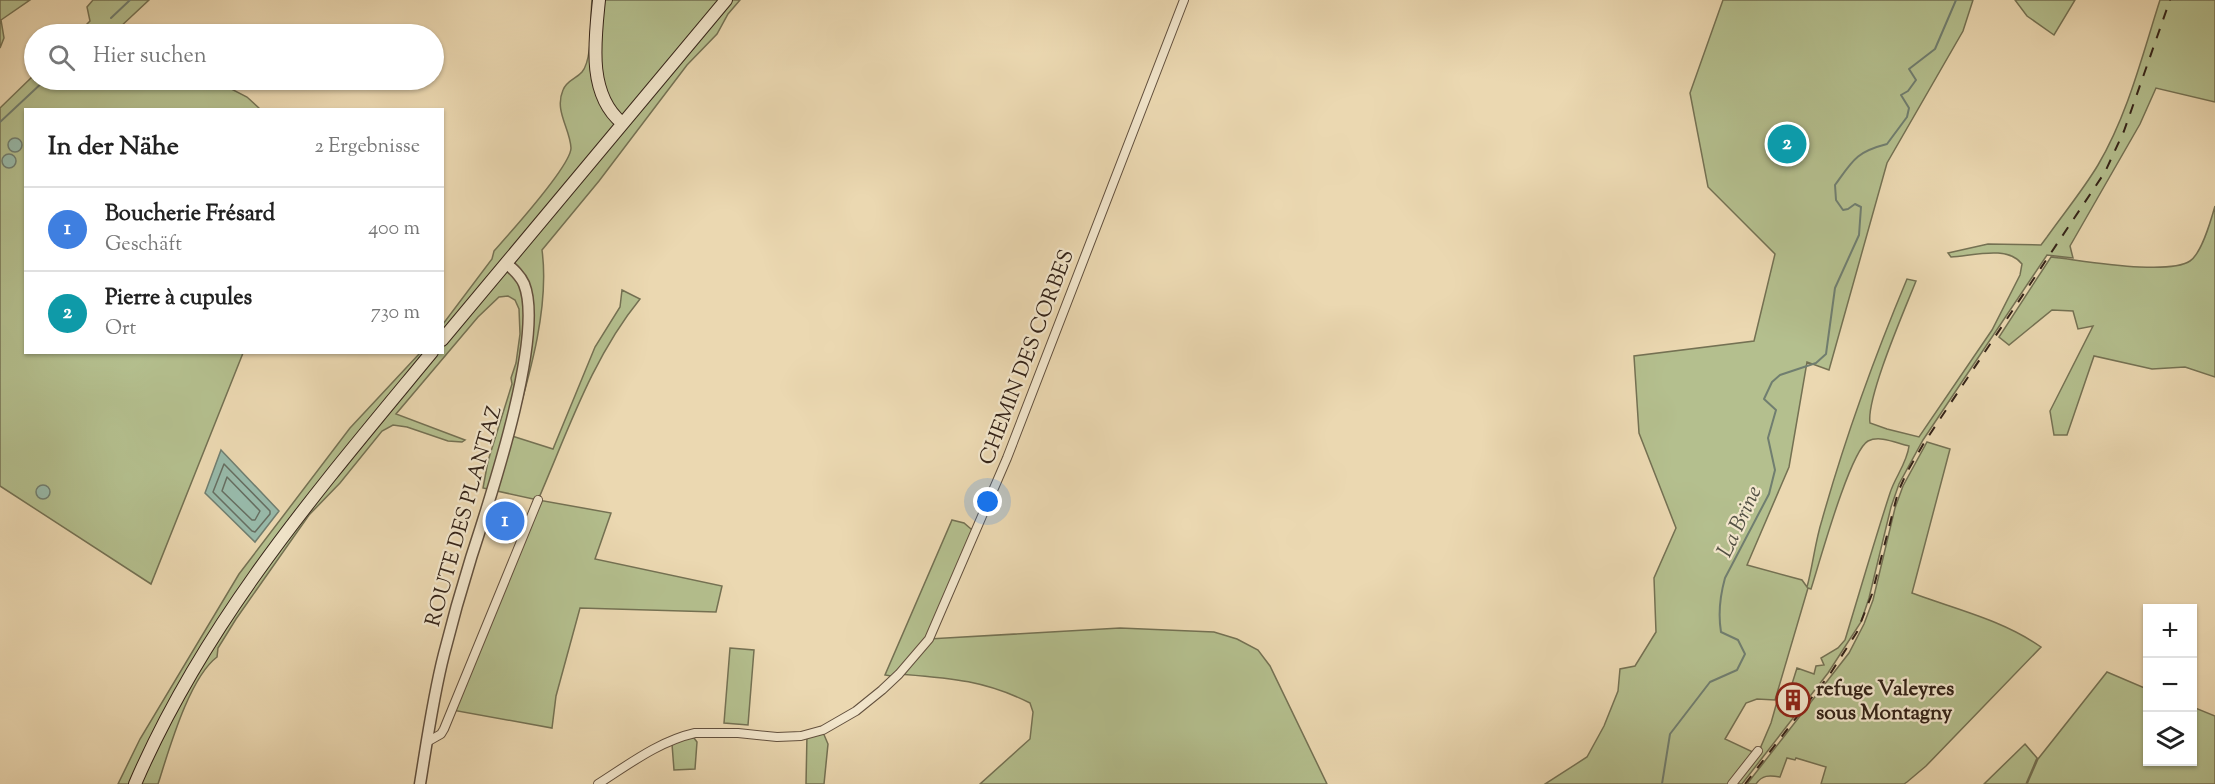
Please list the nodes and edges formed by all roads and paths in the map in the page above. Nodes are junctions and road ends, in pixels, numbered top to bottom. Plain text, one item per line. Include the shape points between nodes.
1 (599, 0) edge
2 (726, 0) edge
3 (1184, 0) edge
4 (622, 123) junction
5 (506, 263) junction
6 (444, 338) edge
7 (430, 354) edge
8 (538, 500) dead end
9 (426, 742) junction
10 (1758, 751) dead end
11 (135, 784) edge
12 (420, 784) edge
13 (597, 784) edge
14 (1732, 784) edge

1 - 4 main road via 596,69 612,115
2 - 4 main road
3 - 13 street, CHEMIN DES CORBES via 1007,458 929,639 882,690 856,711 822,730 801,736 695,733 651,750
4 - 5 main road
5 - 6 main road
5 - 9 street, ROUTE DES PLANTAZ via 524,284 528,322 524,354 494,488 443,657
7 - 11 main road via 252,577 188,677
8 - 9 street via 444,729
9 - 12 street, ROUTE DES PLANTAZ
10 - 14 street

